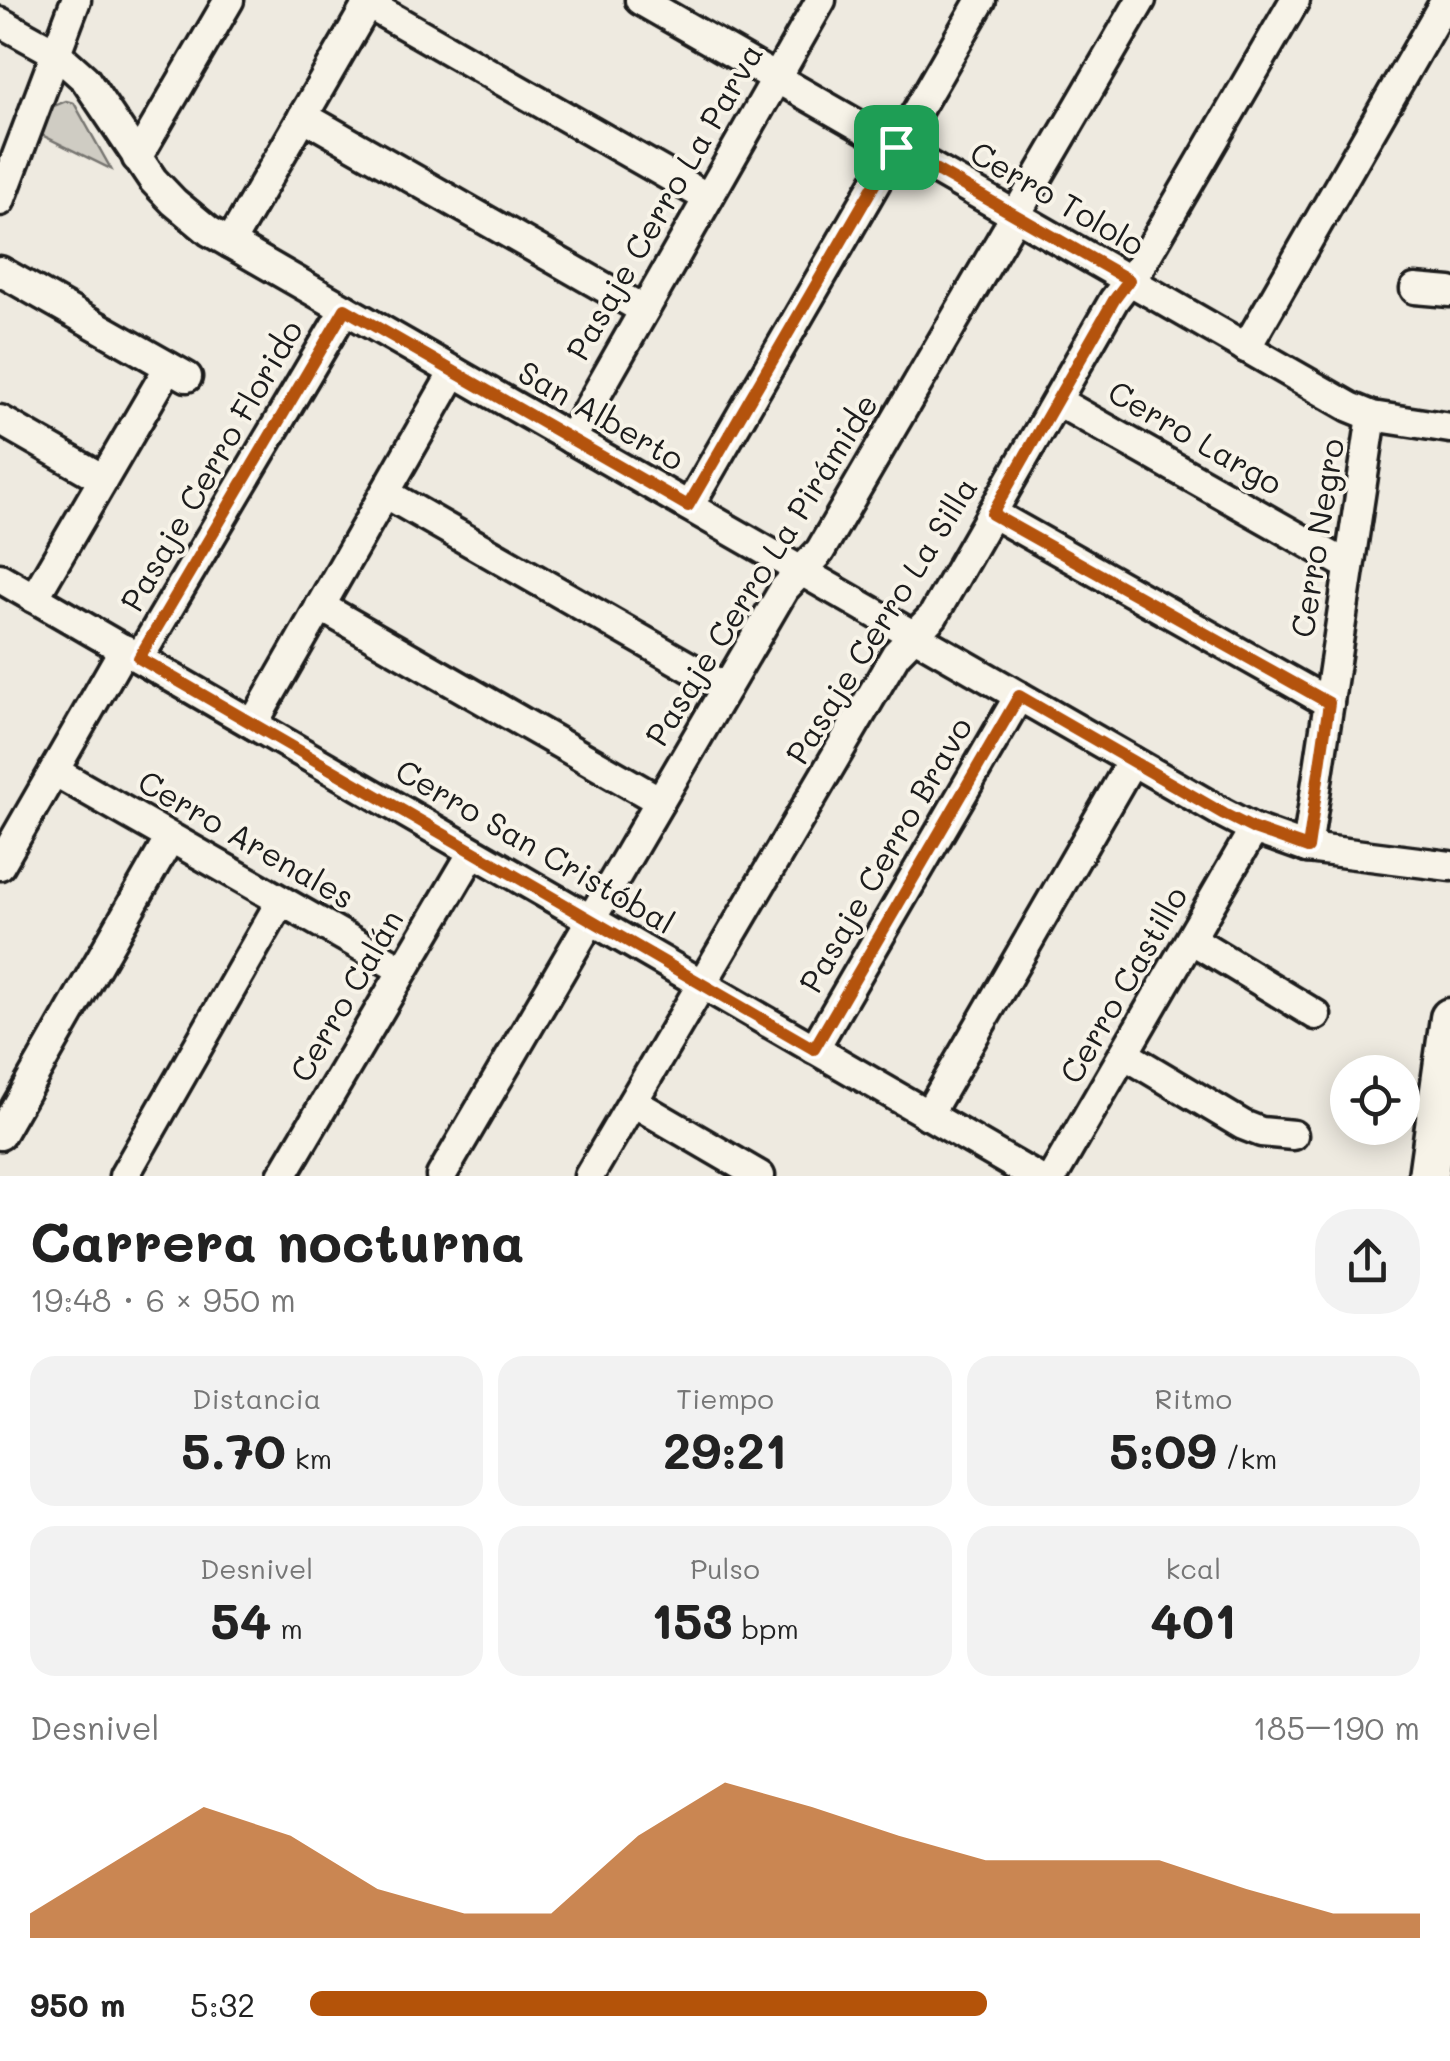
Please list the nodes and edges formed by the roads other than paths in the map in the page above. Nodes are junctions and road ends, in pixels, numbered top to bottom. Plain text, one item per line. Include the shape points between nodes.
1 (76, 0) edge
2 (229, 0) edge
3 (821, 0) edge
4 (981, 0) edge
5 (1141, 0) edge
6 (1294, 0) edge
7 (1446, 0) edge
8 (369, 2) edge
9 (657, 4) edge
10 (0, 22) edge
11 (56, 54) junction
12 (776, 78) junction
13 (304, 116) junction
14 (896, 147) junction
15 (137, 158) junction
16 (708, 198) junction
17 (0, 201) edge
18 (1016, 216) junction
19 (230, 243) junction
20 (0, 270) edge
21 (1129, 280) junction
22 (1415, 289) dead end
23 (1450, 292) edge
24 (345, 309) junction
25 (644, 310) junction
26 (1246, 348) junction
27 (454, 372) junction
28 (1058, 400) junction
29 (1372, 416) junction
30 (0, 420) edge
31 (1450, 428) edge
32 (571, 439) junction
33 (103, 479) junction
34 (385, 493) junction
35 (688, 506) junction
36 (992, 514) junction
37 (1349, 566) junction
38 (801, 571) junction
39 (0, 578) edge
40 (34, 598) junction
41 (320, 606) junction
42 (914, 636) junction
43 (131, 654) junction
44 (726, 688) junction
45 (1019, 696) junction
46 (1329, 703) junction
47 (253, 724) junction
48 (1132, 761) junction
49 (54, 771) junction
50 (660, 802) junction
51 (1254, 829) junction
52 (170, 838) junction
53 (1308, 848) junction
54 (472, 852) junction
55 (0, 865) edge
56 (1450, 866) edge
57 (282, 901) junction
58 (591, 920) junction
59 (1191, 939) junction
60 (403, 970) junction
61 (702, 984) junction
62 (1316, 1015) dead end
63 (1450, 1018) edge
64 (814, 1049) junction
65 (1124, 1054) junction
66 (633, 1102) junction
67 (928, 1115) junction
68 (1435, 1126) junction
69 (0, 1135) edge
70 (1293, 1135) dead end
71 (1450, 1166) edge
72 (124, 1176) edge
73 (282, 1176) edge
74 (442, 1176) edge
75 (589, 1176) edge
76 (760, 1176) edge
77 (1034, 1176) edge
78 (1054, 1176) edge
79 (1428, 1176) edge

1 - 11 street
2 - 15 street
3 - 12 street, Pasaje Cerro La Parva
4 - 14 street
5 - 18 street, Pasaje Cerro La Pirámide
6 - 21 street, Pasaje Cerro La Silla
7 - 26 street
8 - 13 street
8 - 16 street
9 - 12 street, Cerro Tololo
10 - 11 street, San Alberto
11 - 15 street, San Alberto via 85,79
11 - 17 street
12 - 14 street, Cerro Tololo
12 - 16 street, Pasaje Cerro La Parva
13 - 19 street
13 - 25 street
14 - 18 street, Cerro Tololo
14 - 35 street
15 - 19 street, San Alberto via 174,202
16 - 25 street, Pasaje Cerro La Parva
18 - 21 street, Cerro Tololo
18 - 38 street, Pasaje Cerro La Pirámide via 820,551
19 - 24 street, San Alberto
20 - 33 street via 178,372
21 - 26 street, Cerro Tololo
21 - 28 street, Pasaje Cerro La Silla
22 - 23 street
24 - 27 street, San Alberto
24 - 43 street, Pasaje Cerro Florido
25 - 32 street, Pasaje Cerro La Parva
26 - 29 street, Cerro Tololo
27 - 32 street, San Alberto
27 - 34 street
28 - 36 street, Pasaje Cerro La Silla
28 - 37 street, Cerro Largo
29 - 31 street, Cerro Tololo
29 - 37 street, Cerro Negro
30 - 33 street
32 - 35 street, San Alberto
33 - 40 street
34 - 41 street
34 - 44 street
35 - 38 street, San Alberto
36 - 42 street, Pasaje Cerro La Silla via 933,616
36 - 46 street
37 - 46 street, Cerro Negro
38 - 42 street, San Alberto
38 - 44 street, Pasaje Cerro La Pirámide
39 - 40 street, Cerro San Cristóbal
40 - 43 street, Cerro San Cristóbal
41 - 47 street
41 - 50 street
42 - 45 street, San Alberto
42 - 61 street, Pasaje Cerro La Silla via 896,654
43 - 47 street, Cerro San Cristóbal
43 - 49 street, Pasaje Cerro Florido
44 - 50 street, Pasaje Cerro La Pirámide
45 - 48 street, San Alberto
45 - 64 street, Pasaje Cerro Bravo
46 - 53 street, Cerro Negro
47 - 54 street, Cerro San Cristóbal
48 - 51 street, San Alberto
48 - 67 street
49 - 52 street, Cerro Arenales
49 - 55 street, Pasaje Cerro Florido
50 - 58 street, Pasaje Cerro La Pirámide
51 - 53 street, San Alberto
51 - 59 street, Cerro Castillo
52 - 57 street, Cerro Arenales
52 - 69 street
53 - 56 street, San Alberto
54 - 58 street, Cerro San Cristóbal
54 - 60 street, Cerro Calán
57 - 60 street, Cerro Arenales
57 - 72 street
58 - 61 street, Cerro San Cristóbal
58 - 74 street, Pasaje Cerro La Pirámide
59 - 62 street
59 - 65 street, Cerro Castillo
60 - 73 street, Cerro Calán
61 - 64 street, Cerro San Cristóbal
61 - 66 street, Pasaje Cerro La Silla
63 - 68 main road
64 - 67 street, Cerro San Cristóbal
65 - 70 street via 1243,1126
65 - 78 street, Cerro Castillo
66 - 75 street, Pasaje Cerro La Silla
66 - 76 street
67 - 77 street, Cerro San Cristóbal
68 - 71 main road via 1439,1157
68 - 79 main road

